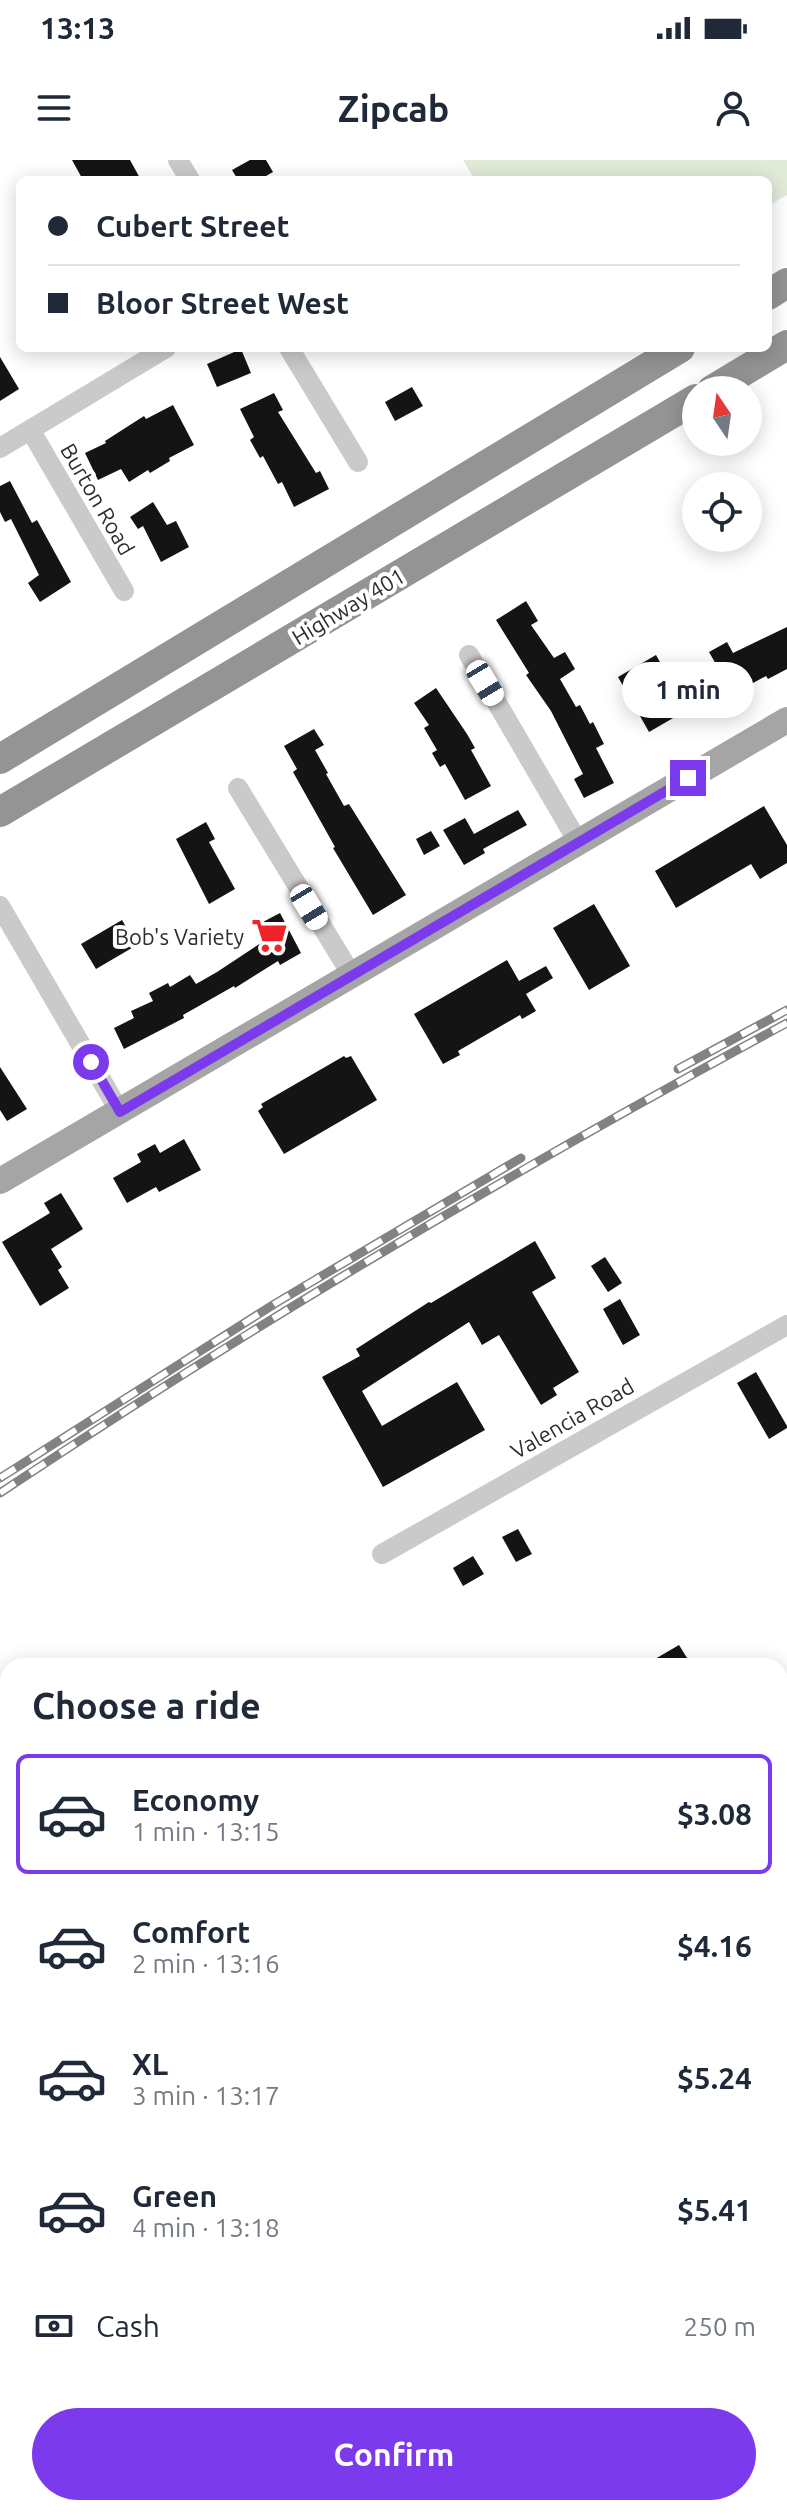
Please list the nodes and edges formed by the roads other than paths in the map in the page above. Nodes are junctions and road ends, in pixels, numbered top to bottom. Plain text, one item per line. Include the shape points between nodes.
1 (787, 345) edge
2 (159, 352) edge
3 (291, 352) edge
4 (673, 352) edge
5 (735, 376) edge
6 (682, 407) edge
7 (31, 431) junction
8 (0, 448) edge
9 (358, 462) dead end
10 (124, 591) dead end
11 (469, 655) dead end
12 (787, 720) edge
13 (0, 759) edge
14 (238, 788) dead end
15 (0, 812) edge
16 (578, 842) junction
17 (0, 906) edge
18 (351, 974) junction
19 (120, 1112) junction
20 (0, 1181) edge
21 (787, 1325) edge
22 (382, 1554) dead end

1 - 5 highway
2 - 7 street
3 - 9 street
4 - 13 highway
6 - 15 highway, Highway 401
7 - 8 street
7 - 10 street, Burton Road
11 - 16 street
12 - 16 main road
14 - 18 street
16 - 18 main road
17 - 19 street
18 - 19 main road
19 - 20 main road
21 - 22 street, Valencia Road

